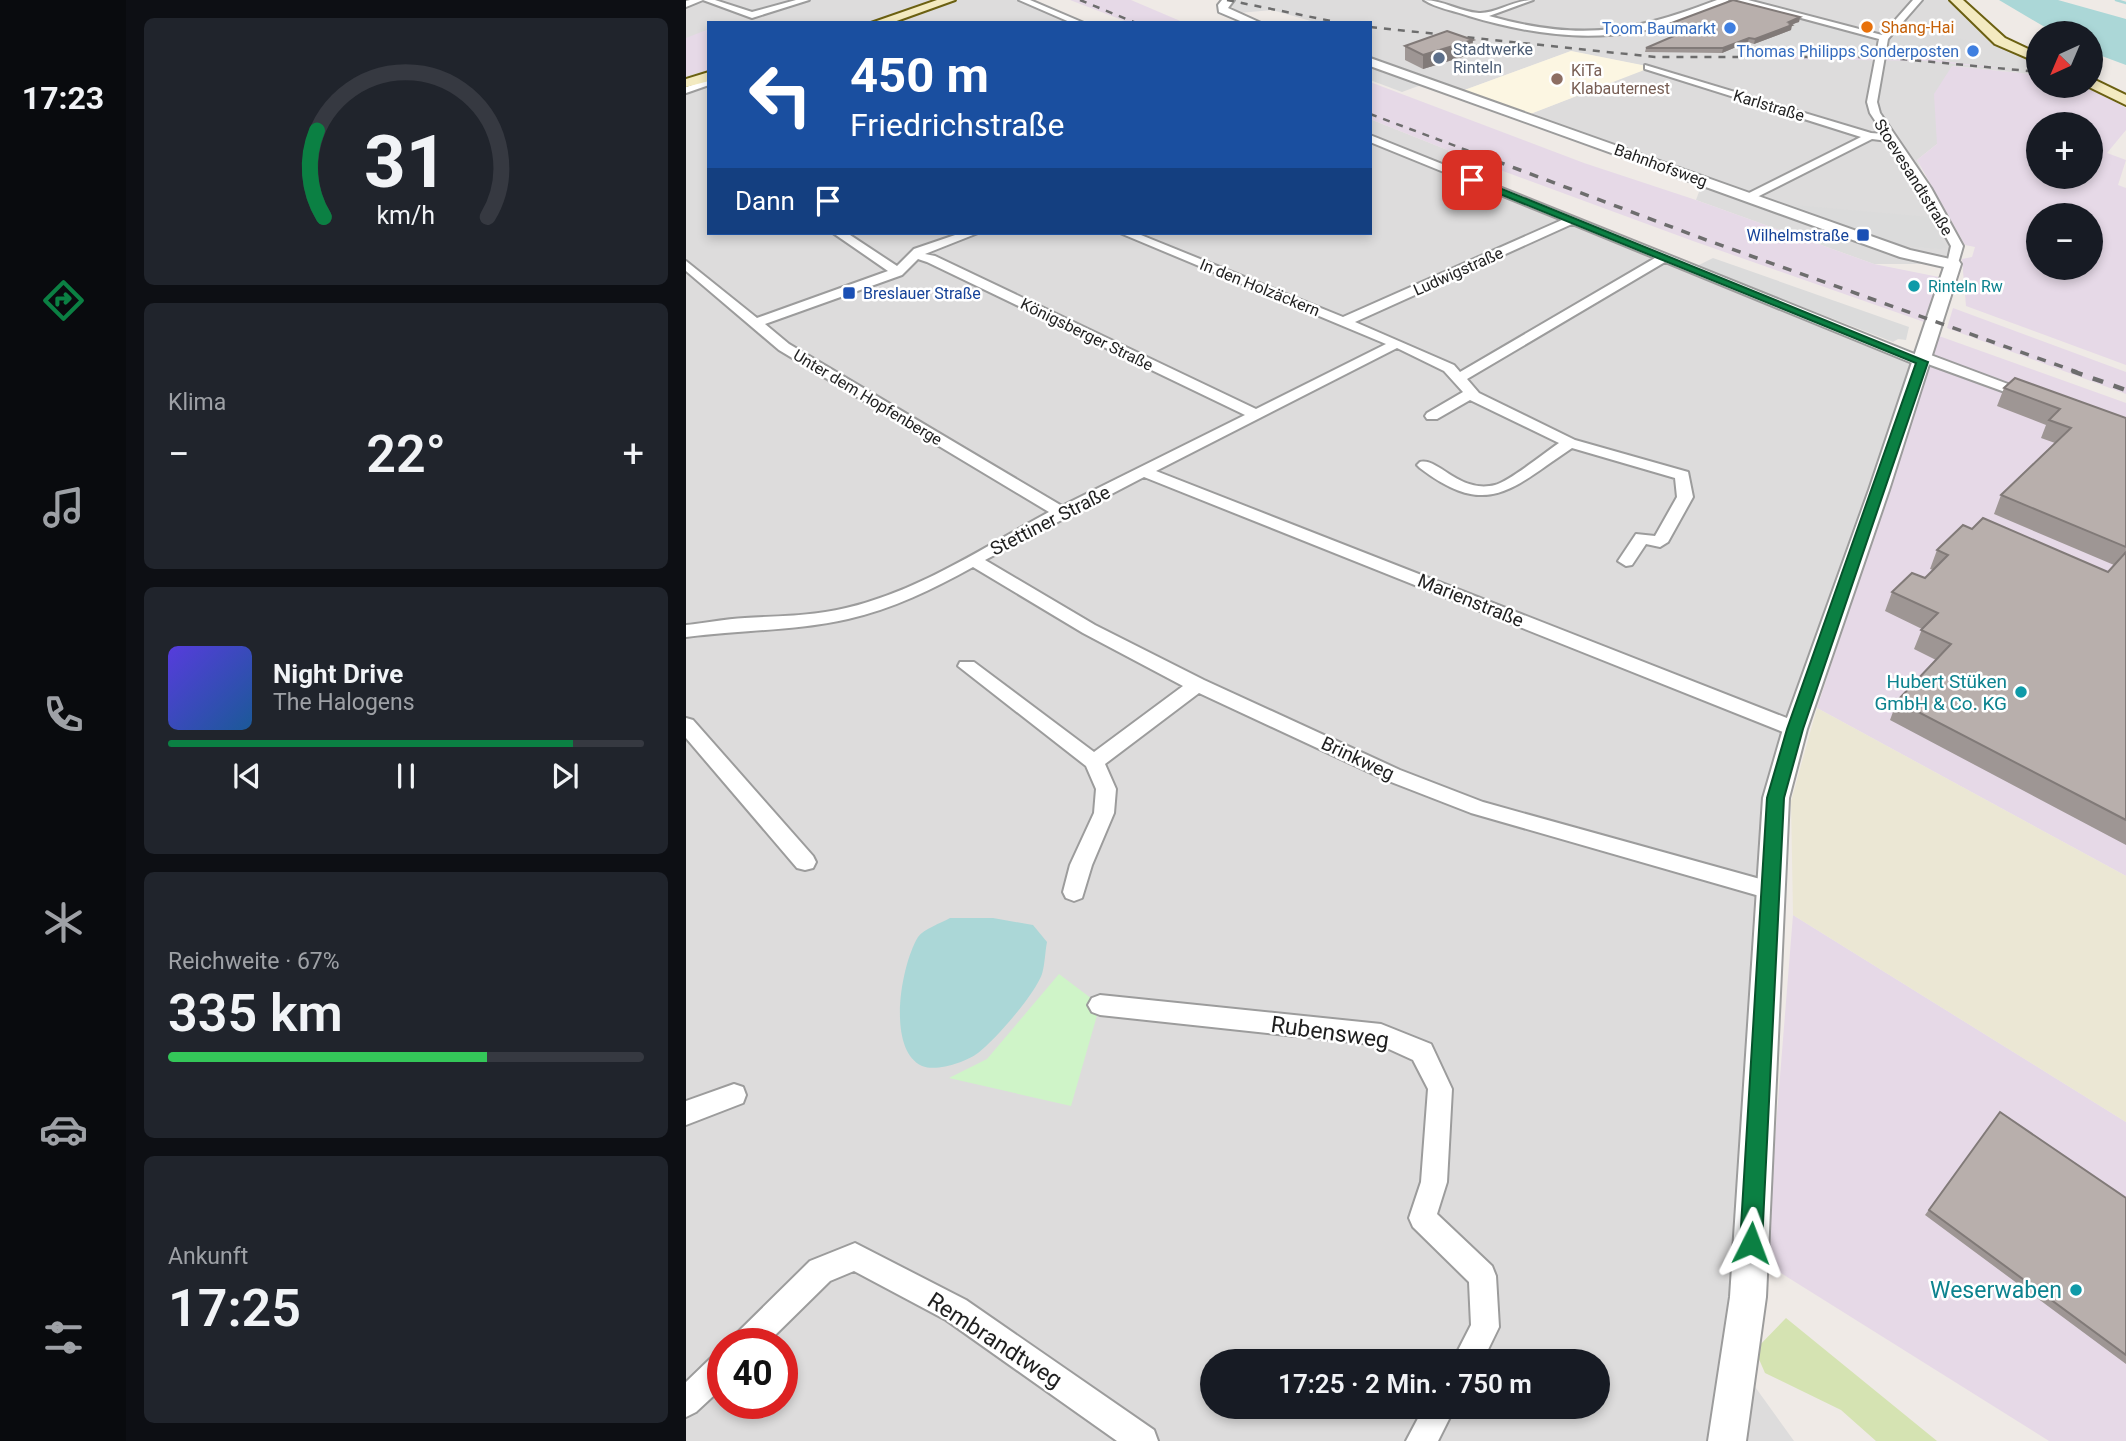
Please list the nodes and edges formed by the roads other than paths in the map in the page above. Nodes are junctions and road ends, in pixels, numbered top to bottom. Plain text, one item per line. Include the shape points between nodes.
1 (699, 0) edge
2 (707, 0) edge
3 (804, 0) edge
4 (949, 0) edge
5 (1023, 0) edge
6 (1229, 0) edge
7 (1428, 0) edge
8 (1529, 0) edge
9 (1725, 0) edge
10 (1738, 0) edge
11 (1918, 0) edge
12 (1956, 0) edge
13 (686, 4) edge
14 (1480, 16) junction
15 (883, 21) edge
16 (1075, 21) edge
17 (1251, 21) edge
18 (1884, 38) junction
19 (2026, 53) edge
20 (1372, 63) edge
21 (1648, 67) dead end
22 (707, 77) edge
23 (686, 83) edge
24 (707, 83) edge
25 (2104, 89) edge
26 (686, 90) edge
27 (2126, 101) edge
28 (1870, 136) junction
29 (1891, 138) junction
30 (1372, 139) edge
31 (1749, 197) junction
32 (1571, 220) junction
33 (842, 235) edge
34 (967, 235) edge
35 (1131, 235) edge
36 (915, 255) junction
37 (1664, 258) junction
38 (1953, 264) junction
39 (686, 265) edge
40 (898, 272) junction
41 (1345, 321) junction
42 (756, 323) junction
43 (1393, 344) junction
44 (1923, 360) junction
45 (1459, 378) junction
46 (1470, 394) junction
47 (2037, 400) edge
48 (1257, 415) junction
49 (1432, 416) dead end
50 (1570, 443) junction
51 (1425, 465) dead end
52 (1146, 472) junction
53 (1061, 512) junction
54 (973, 560) junction
55 (1626, 561) dead end
56 (686, 631) edge
57 (967, 666) dead end
58 (1197, 685) junction
59 (686, 725) edge
60 (1795, 729) junction
61 (1094, 762) junction
62 (805, 862) dead end
63 (1770, 890) junction
64 (1074, 892) dead end
65 (1100, 1005) dead end
66 (734, 1095) dead end
67 (686, 1113) edge
68 (762, 1328) edge
69 (1473, 1349) edge
70 (707, 1382) edge
71 (686, 1402) edge
72 (1434, 1419) edge
73 (1425, 1439) edge
74 (1143, 1441) edge
75 (1727, 1441) edge

1 - 13 street
2 - 3 street via 752,15
4 - 15 main road
5 - 16 street
6 - 17 street via 1223,10
7 - 14 street
8 - 14 street
9 - 14 street via 1623,32 1533,32
10 - 18 street
11 - 18 street
12 - 19 main road via 2000,41
18 - 29 street, Stoevesandtstraße via 1872,102
20 - 31 street, Bahnhofsweg
21 - 28 street, Karlstraße
22 - 23 main road
24 - 26 street
25 - 27 main road
28 - 29 street, Karlstraße
28 - 31 street
29 - 38 street, Stoevesandtstraße via 1957,246
30 - 32 street
31 - 38 street, Bahnhofsweg via 1906,254
32 - 37 street
32 - 41 street, Ludwigstraße
33 - 40 street
34 - 36 street
35 - 41 street, In den Holzäckern
36 - 40 street
36 - 48 street, Königsberger Straße
37 - 44 street
37 - 45 street
38 - 44 street, Stoevesandtstraße
39 - 42 street, Unter dem Hopfenberge
40 - 42 street
41 - 43 street, In den Holzäckern
42 - 53 street, Unter dem Hopfenberge via 784,346
43 - 45 street, In den Holzäckern via 1449,368
43 - 48 street, Stettiner Straße
44 - 47 street
44 - 60 street, Stoevesandtstraße
45 - 46 street
46 - 49 street
46 - 50 street
48 - 52 street, Stettiner Straße
50 - 51 street via 1500,489 1476,491 1458,486
50 - 55 street via 1683,475 1685,497 1660,542 1642,538
52 - 53 street, Stettiner Straße
52 - 60 street, Marienstraße
53 - 54 street, Stettiner Straße
54 - 56 street, Stettiner Straße via 902,596 847,614
54 - 58 street, Brinkweg via 1089,629
57 - 61 street
58 - 61 street
58 - 63 street, Brinkweg via 1393,775 1479,808
59 - 62 street
60 - 63 street, Stoevesandtstraße via 1776,798
61 - 64 street via 1106,789 1104,813
63 - 75 street, Stoevesandtstraße via 1748,1297
65 - 69 street, Rubensweg via 1381,1035 1422,1052 1440,1089 1434,1182 1422,1218 1482,1276 1485,1327
66 - 67 street
68 - 74 street, Rembrandtweg via 820,1271 856,1257 956,1310
70 - 71 street
72 - 73 street

